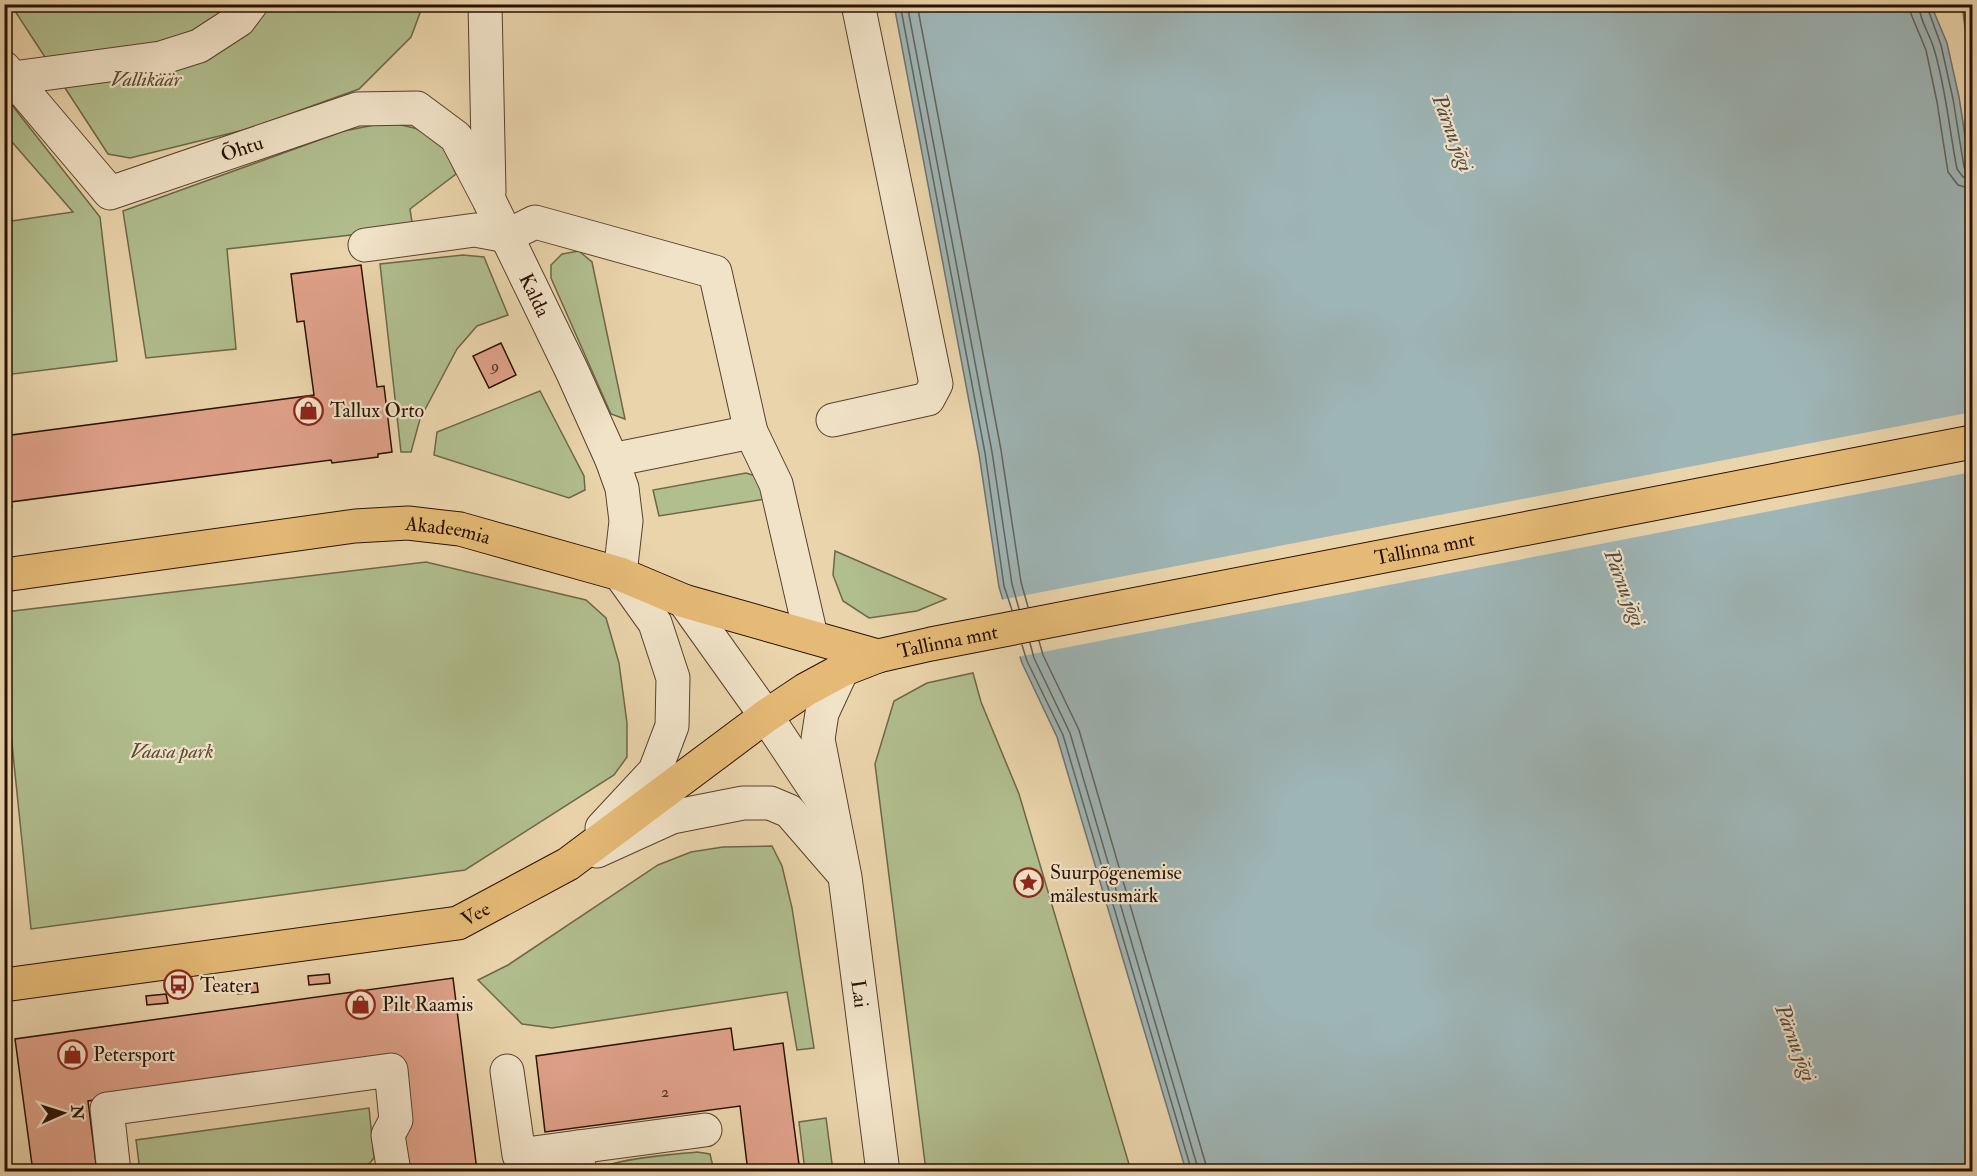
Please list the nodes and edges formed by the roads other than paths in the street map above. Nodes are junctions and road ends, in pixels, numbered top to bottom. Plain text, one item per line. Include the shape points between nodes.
1 (251, 4) edge
2 (485, 4) edge
3 (858, 4) edge
4 (8, 73) edge
5 (489, 200) junction
6 (507, 236) junction
7 (365, 245) dead end
8 (833, 420) dead end
9 (751, 432) junction
10 (1972, 442) edge
11 (612, 460) junction
12 (620, 574) junction
13 (4, 575) edge
14 (684, 601) junction
15 (810, 636) junction
16 (878, 656) junction
17 (842, 670) junction
18 (766, 716) junction
19 (831, 815) junction
20 (568, 864) junction
21 (845, 877) junction
22 (4, 985) edge
23 (507, 1071) dead end
24 (705, 1130) dead end
25 (579, 1159) edge
26 (114, 1172) edge
27 (394, 1172) edge
28 (883, 1172) edge

1 - 4 street via 240,20 199,46 161,58
2 - 5 street, Kalda
3 - 8 street via 936,384 928,399
4 - 5 street, Õhtu via 110,193 357,109 417,108 456,137
5 - 6 street, Kalda
6 - 7 street via 475,230
6 - 9 street via 535,222 716,272
6 - 11 street, Kalda
9 - 11 street
9 - 15 street via 776,484
10 - 16 main road, Tallinna mnt
11 - 12 street, Kalda via 622,488 626,521
12 - 13 main road, Akadeemia via 460,529 408,524 354,526
12 - 14 main road, Akadeemia
12 - 20 street via 655,623 673,678 672,726 655,771
14 - 15 main road, Akadeemia
14 - 18 street, Lai
15 - 16 main road, Akadeemia
16 - 17 main road, Vee
17 - 18 main road, Vee
17 - 19 street, Lai via 822,713 818,739
18 - 19 street, Lai
18 - 20 main road, Vee
19 - 21 street, Lai
20 - 21 street via 672,817 743,803 770,803 789,810
20 - 22 main road, Vee via 458,923
21 - 28 street, Lai
23 - 25 street via 519,1155
24 - 25 street
26 - 27 street via 107,1108 391,1070 396,1120 387,1135

